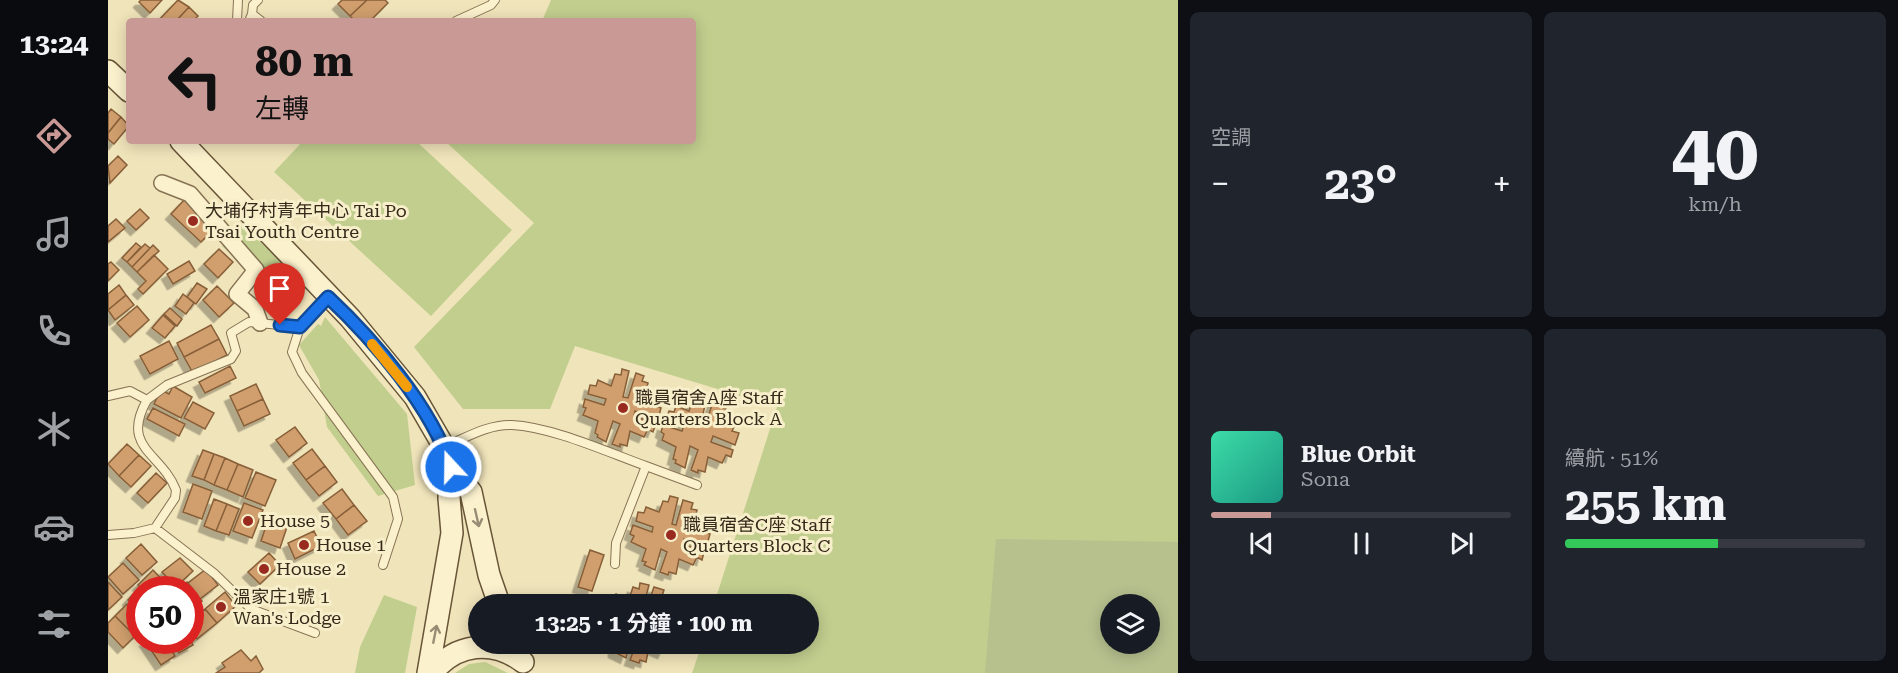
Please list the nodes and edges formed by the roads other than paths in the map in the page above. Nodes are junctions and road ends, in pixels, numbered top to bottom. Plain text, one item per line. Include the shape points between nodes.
1 (238, 0) edge
2 (258, 0) edge
3 (495, 0) edge
4 (237, 18) edge
5 (251, 18) edge
6 (463, 18) edge
7 (108, 71) edge
8 (126, 88) edge
9 (184, 144) edge
10 (162, 183) dead end
11 (328, 297) junction
12 (260, 323) junction
13 (300, 327) junction
14 (108, 396) edge
15 (147, 400) junction
16 (444, 447) junction
17 (646, 466) junction
18 (451, 467) junction
19 (697, 485) dead end
20 (155, 528) junction
21 (108, 535) edge
22 (615, 564) dead end
23 (383, 565) dead end
24 (496, 594) edge
25 (315, 633) dead end
26 (518, 654) edge
27 (527, 668) edge
28 (430, 673) edge

1 - 4 lane
2 - 5 lane
3 - 6 lane
7 - 8 main road
9 - 11 main road
10 - 12 street via 190,194 256,270 237,294 255,309
11 - 13 lane
11 - 16 main road via 415,397
12 - 13 lane
12 - 15 lane via 249,322 231,333 236,351 231,359 167,385
13 - 23 lane via 292,352 297,366 393,497 398,519
14 - 15 lane via 130,392
15 - 20 lane via 137,417 138,434 176,490
16 - 17 lane via 480,430 511,424
16 - 18 main road
17 - 19 lane
17 - 22 lane via 616,543
18 -> 24 main road via 471,492
28 -> 18 main road via 450,555
20 - 21 lane
20 - 25 lane via 215,574 251,609
26 - 27 main road
27 - 28 main road via 506,651 480,646 456,652

